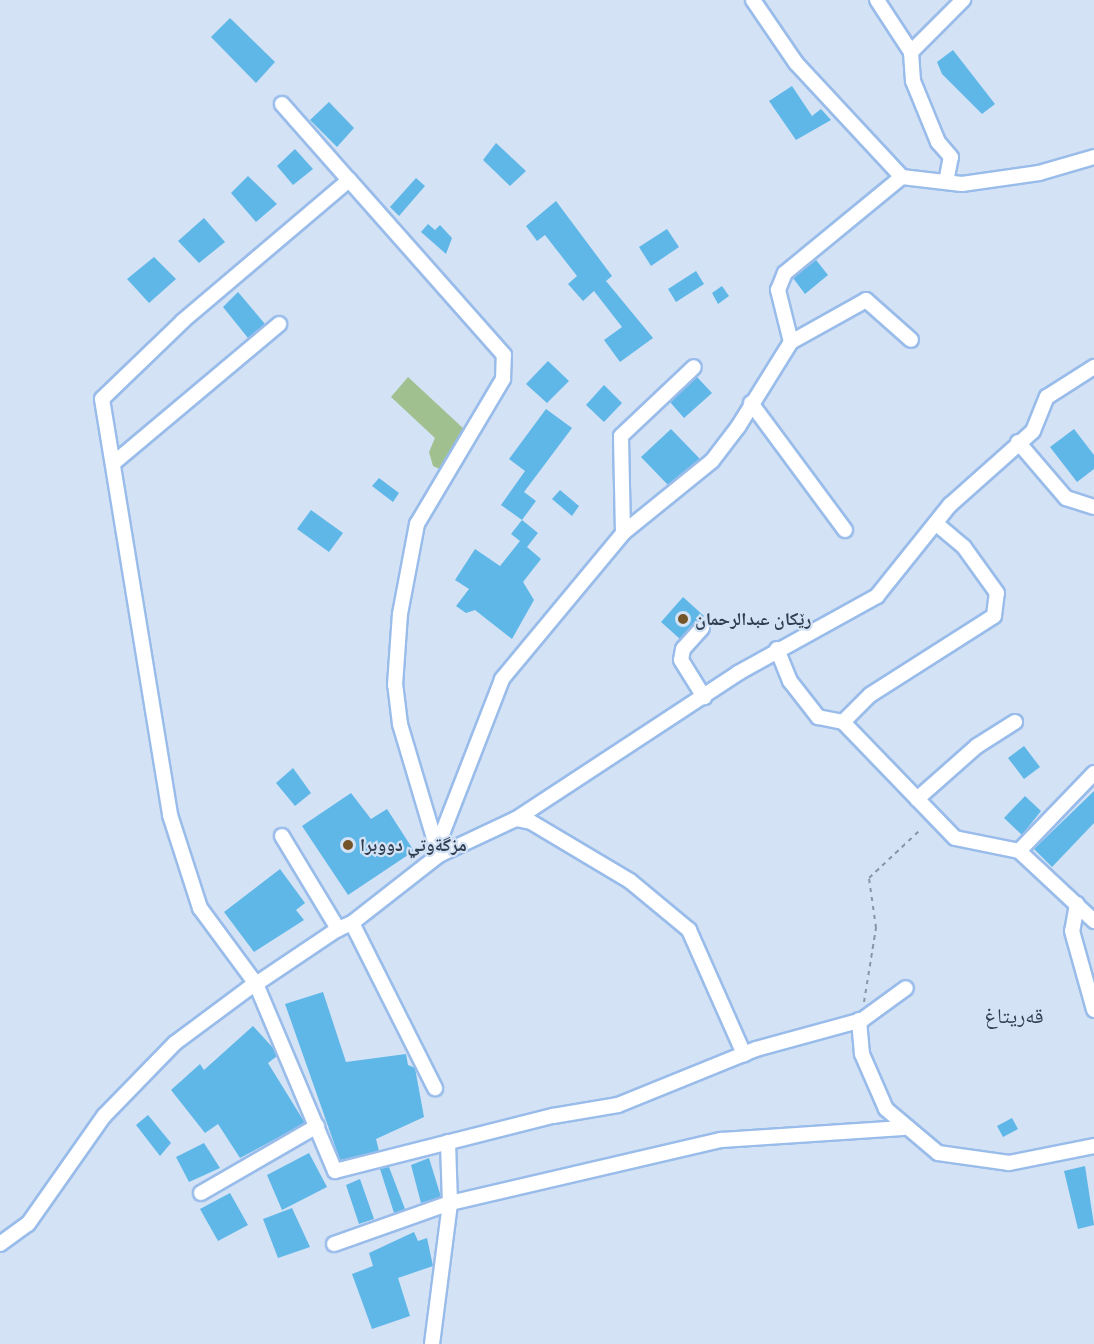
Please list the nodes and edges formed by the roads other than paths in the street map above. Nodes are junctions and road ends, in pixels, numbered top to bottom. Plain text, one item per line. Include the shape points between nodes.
1 (753, 0) edge
2 (877, 0) edge
3 (963, 0) edge
4 (911, 52) junction
5 (282, 104) dead end
6 (1094, 157) edge
7 (902, 177) junction
8 (349, 180) junction
9 (946, 182) junction
10 (279, 324) dead end
11 (911, 340) dead end
12 (790, 342) junction
13 (694, 367) dead end
14 (1094, 367) edge
15 (751, 403) junction
16 (1018, 442) junction
17 (116, 461) junction
18 (1094, 507) edge
19 (938, 525) junction
20 (845, 530) dead end
21 (622, 533) junction
22 (702, 628) dead end
23 (777, 650) junction
24 (704, 697) junction
25 (843, 722) junction
26 (1015, 722) dead end
27 (1094, 773) edge
28 (917, 799) junction
29 (516, 819) junction
30 (282, 836) dead end
31 (438, 851) junction
32 (1019, 851) junction
33 (1077, 904) junction
34 (1094, 921) edge
35 (352, 923) junction
36 (338, 929) junction
37 (256, 984) junction
38 (906, 988) dead end
39 (1094, 1010) edge
40 (860, 1020) junction
41 (744, 1054) junction
42 (435, 1088) dead end
43 (317, 1126) junction
44 (904, 1128) junction
45 (448, 1142) junction
46 (1094, 1146) edge
47 (201, 1193) dead end
48 (450, 1203) junction
49 (0, 1244) edge
50 (334, 1244) dead end
51 (432, 1344) edge

1 - 7 street via 796,63
2 - 4 street
3 - 4 street
4 - 9 street via 913,81 938,142 951,157
5 - 8 street
6 - 9 street via 1039,173
7 - 9 street
7 - 12 street via 785,273 778,290
8 - 17 street via 183,321 102,399
8 - 31 street via 504,356 503,379 417,524 400,614 395,685 400,724
10 - 17 street
11 - 12 street via 866,300
12 - 15 street
13 - 21 street via 621,436
14 - 16 street via 1047,397 1033,431
15 - 20 street
15 - 21 street via 712,461
16 - 18 street via 1066,498
16 - 19 street via 950,505
17 - 37 street via 148,706 170,815 200,908
19 - 23 street via 877,596 819,632
19 - 25 street via 964,547 997,593 994,616 870,695
21 - 31 street via 502,679
22 - 24 street via 683,649 681,660
23 - 24 street
23 - 25 street via 790,681 818,717
24 - 29 street
25 - 28 street
26 - 28 street via 977,746
27 - 32 street
28 - 32 street via 955,838
29 - 31 street
29 - 41 street via 531,822 630,881 689,930
30 - 36 street
31 - 35 street
32 - 33 street
33 - 34 street
33 - 39 street via 1072,931
35 - 36 street
35 - 42 street
36 - 37 street
37 - 43 street
37 - 49 street via 176,1043 104,1116 27,1224
38 - 40 street
40 - 41 street
40 - 44 street via 871,1081
41 - 45 street via 618,1105
43 - 45 street via 335,1171
43 - 47 street
44 - 46 street via 938,1153 982,1162 1035,1160
44 - 48 street via 721,1140
45 - 48 street
48 - 50 street
48 - 51 street

